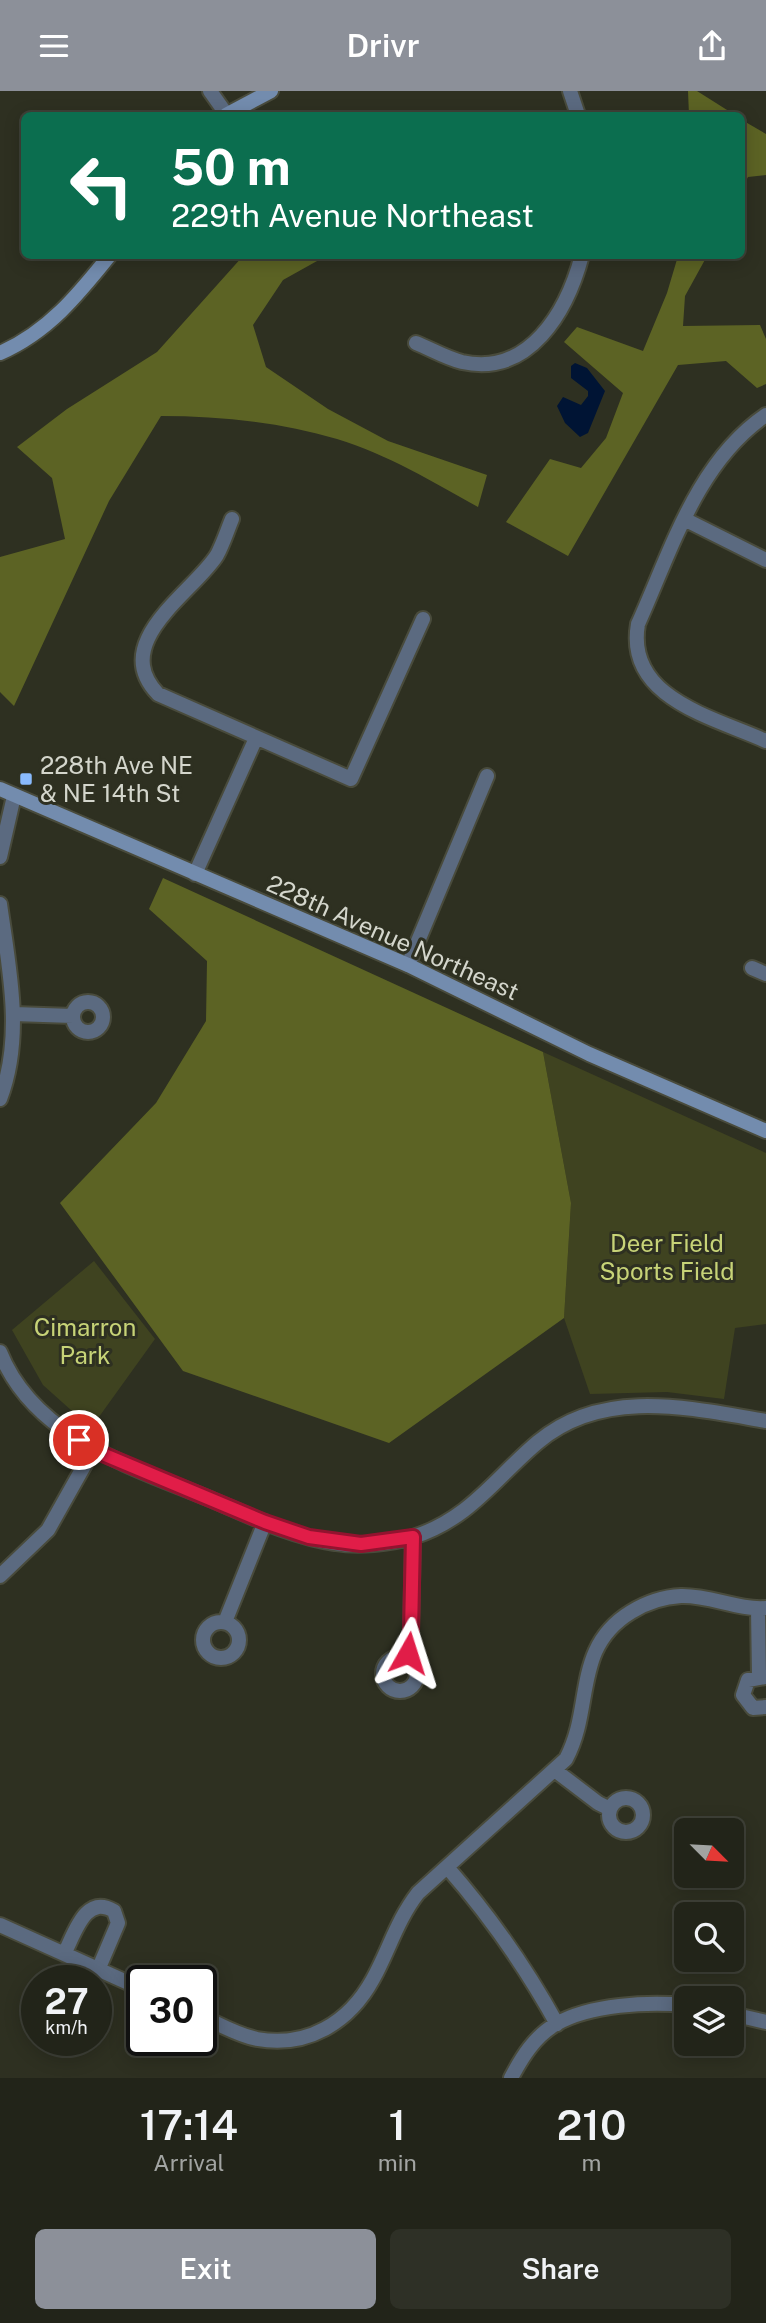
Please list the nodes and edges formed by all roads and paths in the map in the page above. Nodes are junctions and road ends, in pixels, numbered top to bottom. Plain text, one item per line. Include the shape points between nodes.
1 (209, 91) edge
2 (271, 91) edge
3 (570, 91) edge
4 (224, 112) edge
5 (232, 112) edge
6 (577, 112) edge
7 (107, 259) edge
8 (580, 259) edge
9 (416, 343) dead end
10 (0, 353) edge
11 (766, 415) edge
12 (232, 519) dead end
13 (686, 520) junction
14 (766, 559) edge
15 (423, 619) dead end
16 (256, 738) junction
17 (766, 741) edge
18 (487, 776) dead end
19 (0, 789) edge
20 (14, 796) junction
21 (0, 857) edge
22 (195, 874) junction
23 (0, 904) edge
24 (408, 965) junction
25 (14, 1014) junction
26 (73, 1016) dead end
27 (0, 1099) edge
28 (765, 1127) edge
29 (0, 1352) edge
30 (766, 1421) edge
31 (93, 1450) junction
32 (265, 1522) junction
33 (413, 1537) junction
34 (0, 1576) edge
35 (762, 1608) edge
36 (225, 1622) dead end
37 (406, 1658) dead end
38 (762, 1677) edge
39 (766, 1707) edge
40 (556, 1770) junction
41 (610, 1809) dead end
42 (447, 1867) junction
43 (0, 1925) edge
44 (64, 1954) junction
45 (87, 1965) edge
46 (100, 1965) edge
47 (674, 2005) edge
48 (744, 2017) edge
49 (766, 2022) edge
50 (217, 2024) edge
51 (557, 2024) junction
52 (511, 2078) edge

1 - 4 street
2 - 5 main road
3 - 6 street
7 - 10 main road via 68,306 44,327
8 - 9 street via 547,332 521,355 479,364 460,362
11 - 13 street via 730,446 710,472
12 - 16 street via 217,554 162,614 146,647 144,673 158,694
13 - 14 street
13 - 17 street via 638,624 635,640 643,671 655,688 671,698
15 - 16 street via 351,779
16 - 22 street
18 - 24 street
19 - 20 main road, 228th Avenue Northeast
20 - 21 street
20 - 22 main road, 228th Avenue Northeast
22 - 24 main road, 228th Avenue Northeast
23 - 25 street
24 - 28 main road, 228th Avenue Northeast via 589,1054
25 - 26 street
25 - 27 street via 10,1061
29 - 31 street via 41,1411
30 - 33 street via 653,1405 592,1413 562,1424 537,1442 478,1501
31 - 32 street
31 - 34 street via 48,1530
32 - 33 street via 335,1543
32 - 36 street
33 - 37 street
35 - 38 street
35 - 40 street via 683,1596 647,1602 625,1616 604,1635 593,1655 579,1730
38 - 39 street via 744,1684 743,1695 753,1708
40 - 41 street
40 - 42 street
42 - 50 street via 403,1912 362,1996 336,2024 289,2041 264,2040
42 - 51 street via 500,1930
43 - 44 street
44 - 45 street
44 - 46 street via 86,1912 96,1906 109,1908 118,1923
47 - 51 street via 636,2004
48 - 49 street
51 - 52 street via 534,2042

